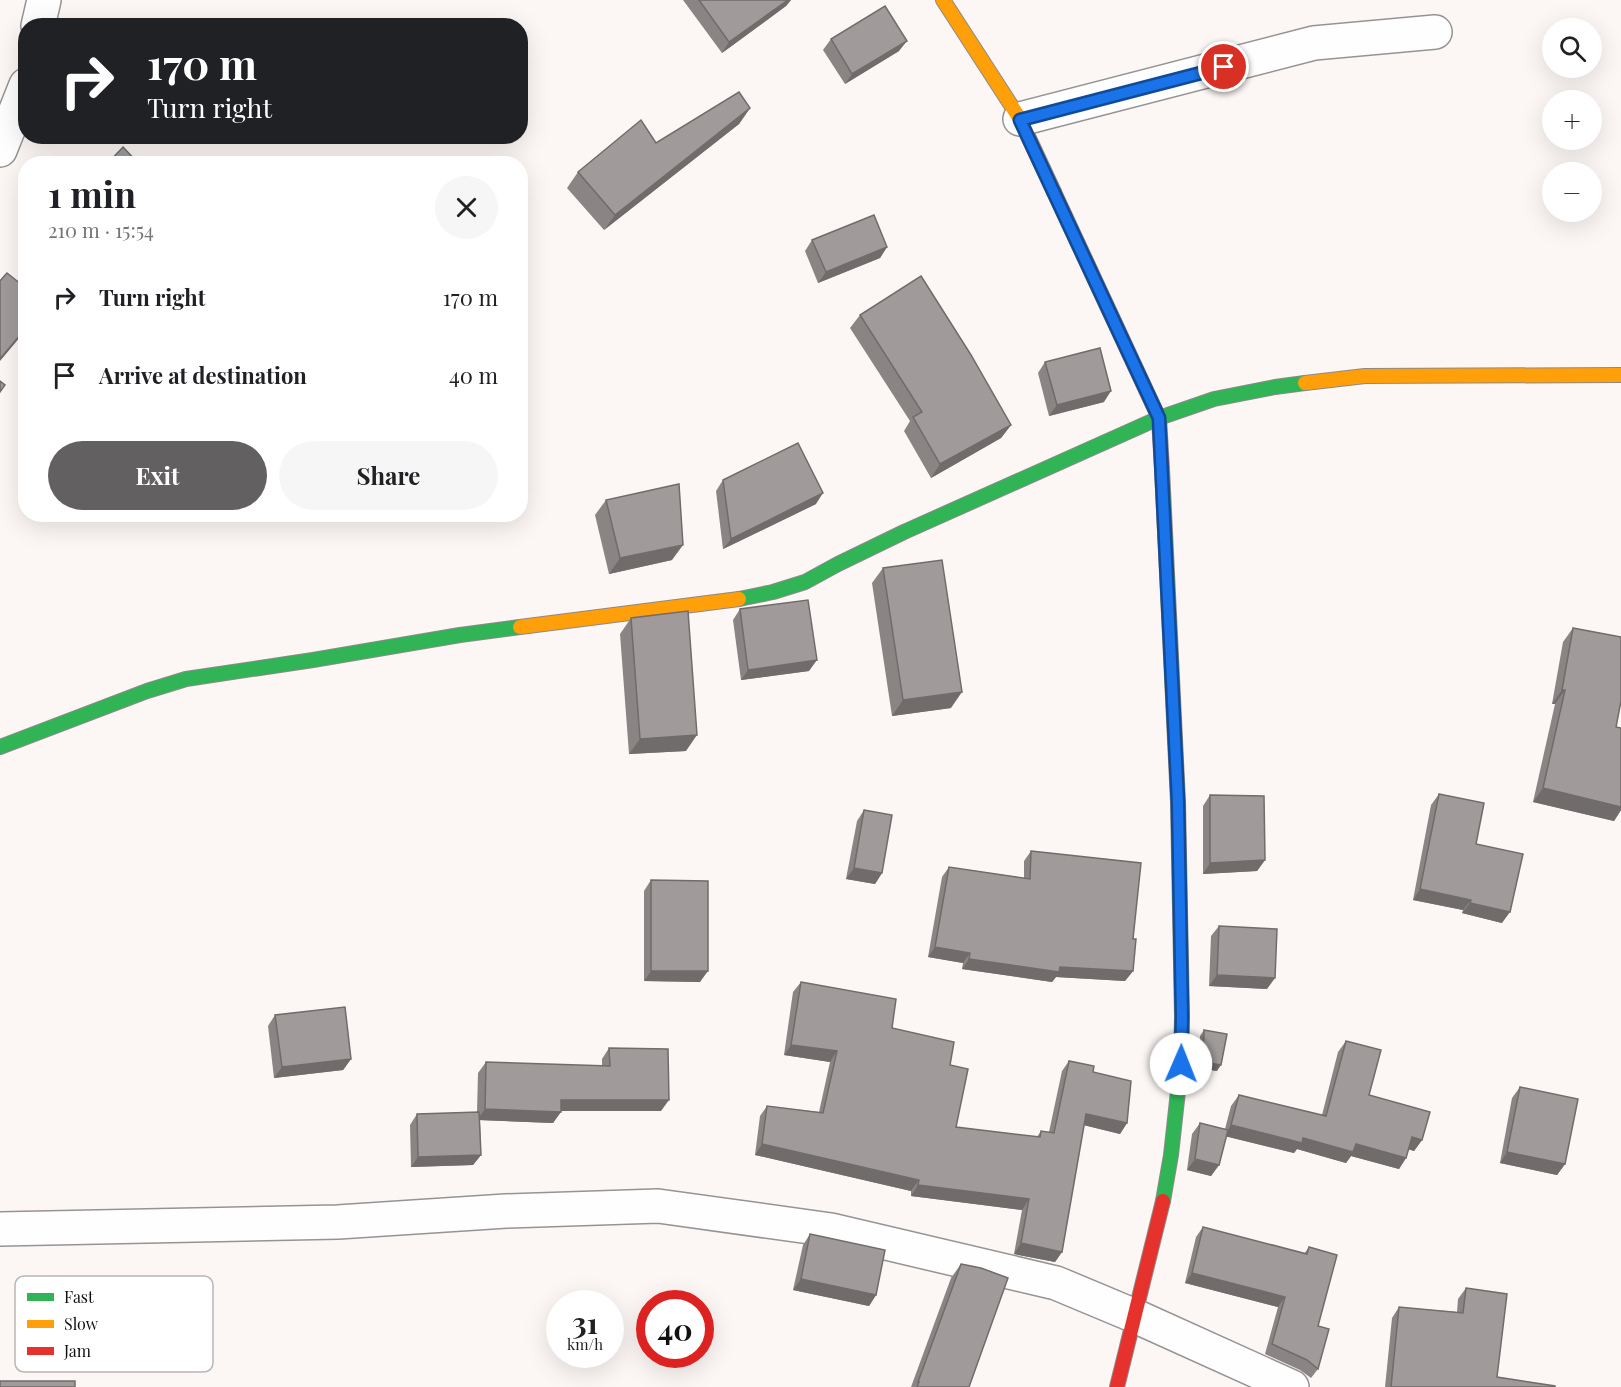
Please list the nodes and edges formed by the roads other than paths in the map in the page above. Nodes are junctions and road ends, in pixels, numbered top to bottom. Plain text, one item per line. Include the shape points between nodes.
1 (44, 0) edge
2 (943, 0) edge
3 (41, 18) edge
4 (1435, 32) dead end
5 (18, 105) edge
6 (1020, 120) junction
7 (0, 150) edge
8 (1621, 375) edge
9 (1159, 418) junction
10 (0, 747) edge
11 (0, 1229) edge
12 (1135, 1316) junction
13 (1117, 1387) edge
14 (1292, 1387) edge

1 - 3 street
2 - 6 street
4 - 6 street via 1314,43
5 - 7 street
6 - 9 street
8 - 9 street via 1365,376 1214,399
9 - 10 street via 904,532 805,582 773,592 460,635 186,679
9 - 12 street via 1178,802 1181,1064 1163,1200
11 - 12 street via 338,1222 658,1206 831,1230 946,1256 1056,1283
12 - 13 street
12 - 14 street

